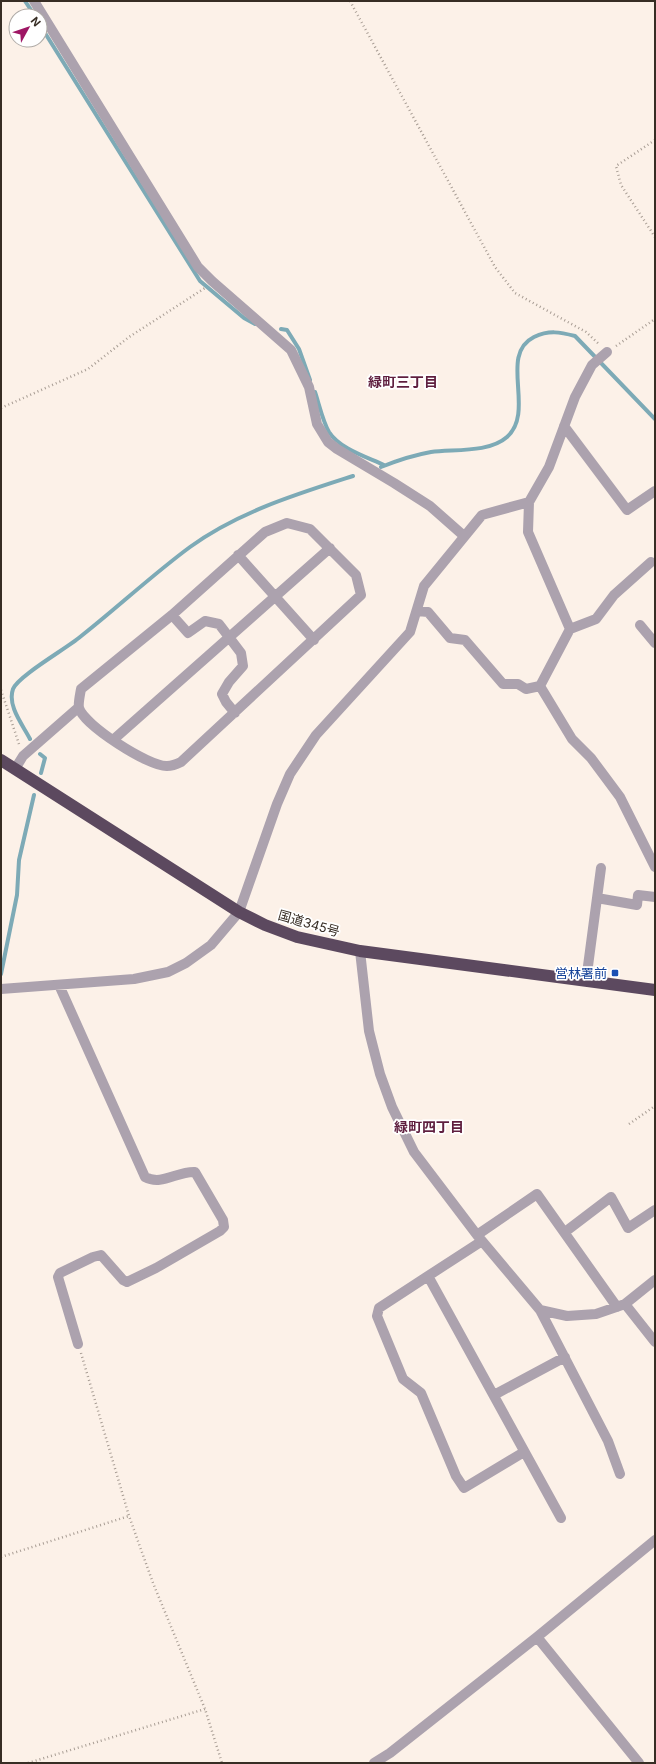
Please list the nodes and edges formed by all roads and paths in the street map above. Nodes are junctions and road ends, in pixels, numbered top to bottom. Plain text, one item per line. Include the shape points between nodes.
1 (34, 1) edge
2 (350, 1) edge
3 (655, 140) edge
4 (655, 237) edge
5 (204, 289) dead end
6 (655, 319) edge
7 (607, 352) junction
8 (1, 408) edge
9 (564, 426) junction
10 (655, 491) edge
11 (529, 502) junction
12 (464, 536) junction
13 (330, 548) junction
14 (238, 555) junction
15 (650, 562) dead end
16 (275, 595) junction
17 (417, 611) junction
18 (172, 615) junction
19 (640, 625) dead end
20 (570, 629) junction
21 (229, 637) junction
22 (314, 640) junction
23 (655, 643) edge
24 (540, 686) junction
25 (1, 690) edge
26 (79, 707) junction
27 (235, 713) junction
28 (113, 740) junction
29 (23, 756) junction
30 (1, 760) edge
31 (15, 769) junction
32 (655, 867) edge
33 (601, 868) dead end
34 (655, 897) edge
35 (597, 898) junction
36 (239, 912) junction
37 (360, 951) junction
38 (586, 981) junction
39 (58, 985) junction
40 (1, 989) edge
41 (655, 990) edge
42 (655, 1106) edge
43 (629, 1124) dead end
44 (655, 1210) edge
45 (565, 1232) junction
46 (480, 1238) junction
47 (428, 1276) junction
48 (655, 1280) edge
49 (621, 1306) junction
50 (540, 1310) junction
51 (655, 1342) edge
52 (78, 1344) joint
53 (566, 1357) junction
54 (494, 1395) junction
55 (524, 1452) junction
56 (620, 1474) dead end
57 (129, 1516) junction
58 (561, 1518) dead end
59 (655, 1540) edge
60 (1, 1557) edge
61 (537, 1637) junction
62 (205, 1709) junction
63 (28, 1763) edge
64 (222, 1763) edge
65 (374, 1763) edge
66 (639, 1763) edge

1 - 12 street via 198,267 291,350 309,387 317,424 328,442 430,506
2 - 7 path via 495,267 515,293 586,332
3 - 4 path via 616,166 620,185
5 - 8 path via 129,337 88,369
6 - 7 path
7 - 9 street via 592,365 575,397
9 - 10 street via 627,510
9 - 11 street via 549,467
11 - 12 street via 482,515
11 - 20 street via 528,532
12 - 17 street via 424,586
13 - 14 street via 310,529 287,523 265,532
13 - 16 street
13 - 22 street via 356,575 361,595
14 - 16 street
14 - 18 street
15 - 20 street via 614,594 596,619
16 - 21 street
16 - 22 street
17 - 24 street via 428,612 450,638 465,640 503,684 518,684 526,689
17 - 36 street via 410,632 316,735 290,774
18 - 21 street via 188,633 205,621 219,624
18 - 26 street via 81,690
19 - 23 street
20 - 24 street
21 - 27 street via 241,653 243,666 222,694
21 - 28 street
22 - 27 street
24 - 32 street via 572,739 592,758 620,797
25 - 29 path
26 - 28 street via 89,722
26 - 29 street
27 - 28 street via 181,762 166,766 150,762
29 - 31 street
30 - 31 highway, 国道345号
31 - 36 highway, 国道345号
33 - 35 street
34 - 35 street via 638,895 637,905
35 - 38 street
36 - 37 highway, 国道345号 via 297,937
36 - 39 street via 211,945 168,972 134,979
37 - 38 highway, 国道345号
37 - 46 street via 370,1031 380,1074 392,1107 414,1152
38 - 41 highway, 国道345号
39 - 40 street
39 - 52 street via 145,1178 153,1181 195,1172 223,1220 224,1227 169,1261 127,1282 101,1255 93,1256 60,1273 58,1277
42 - 43 path
44 - 45 street via 628,1228 611,1197
45 - 46 street via 537,1194
45 - 49 street
46 - 47 street
46 - 50 street
47 - 54 street
47 - 55 street via 378,1308 377,1316 403,1379 421,1392 456,1476 464,1488
48 - 49 street
49 - 50 street via 596,1314 568,1316
49 - 51 street
50 - 53 street
52 - 57 path
53 - 54 street
53 - 56 street via 608,1441
54 - 55 street
55 - 58 street
57 - 60 path
57 - 62 path via 153,1583
59 - 61 street
61 - 65 street
61 - 66 street
62 - 63 path
62 - 64 path

